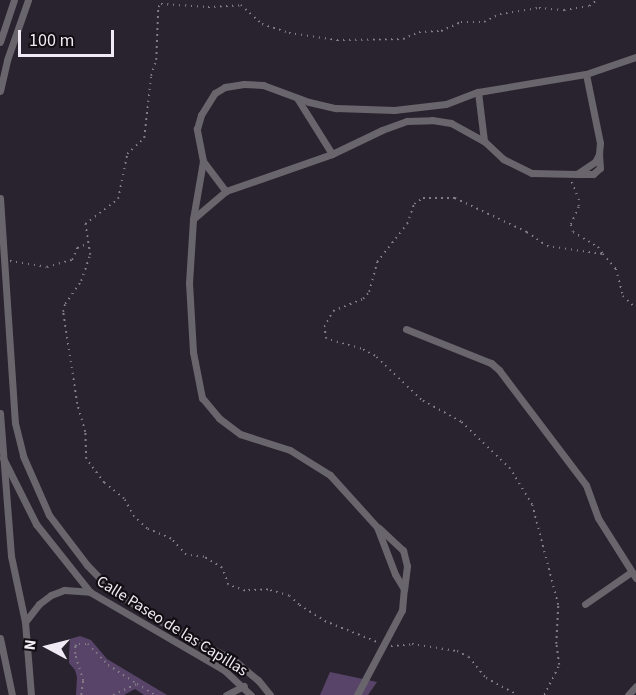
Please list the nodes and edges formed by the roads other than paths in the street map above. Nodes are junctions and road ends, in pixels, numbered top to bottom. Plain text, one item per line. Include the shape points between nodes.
1 (14, 0) edge
2 (28, 0) edge
3 (0, 42) edge
4 (636, 50) edge
5 (632, 57) edge
6 (586, 74) junction
7 (0, 91) edge
8 (478, 92) junction
9 (297, 98) junction
10 (484, 141) junction
11 (332, 154) junction
12 (202, 161) junction
13 (226, 191) junction
14 (0, 198) edge
15 (193, 219) junction
16 (406, 329) dead end
17 (0, 413) edge
18 (3, 458) junction
19 (377, 527) junction
20 (631, 572) junction
21 (636, 578) edge
22 (404, 589) junction
23 (90, 592) junction
24 (585, 604) dead end
25 (25, 622) junction
26 (0, 638) edge
27 (2, 654) edge
28 (0, 676) edge
29 (10, 676) junction
30 (244, 686) junction
31 (636, 686) edge
32 (249, 694) edge
33 (12, 695) edge
34 (32, 695) edge
35 (226, 695) edge
36 (270, 695) edge
37 (357, 695) edge
38 (628, 695) edge

1 - 3 street
2 - 7 street
4 - 5 street
5 - 6 street
6 - 8 street
6 - 10 street via 600,142 595,162 574,174 532,173 504,159
8 - 9 street via 446,104 394,110 336,108
8 - 10 street
9 - 11 street
9 - 12 street via 263,85 244,84 220,90 207,102 197,129
10 - 11 street via 451,123 407,121
11 - 13 street
12 - 13 street
12 - 15 street
13 - 15 street
14 - 36 street via 15,423 26,466 49,516 110,588 165,624 235,661
15 - 19 street via 189,283 193,352 202,398 240,434 290,450 330,475
16 - 20 street via 499,370 586,485 598,518
17 - 18 street
18 - 23 street, Calle Paseo de las Capillas via 36,524
18 - 25 street via 11,556
19 - 22 street
19 - 22 street via 403,550 407,566
20 - 21 street
20 - 24 street
22 - 37 street via 402,610
23 - 25 street via 64,590 51,595
23 - 30 street, Calle Paseo de las Capillas via 224,670
25 - 34 street
26 - 27 street
27 - 29 street
28 - 29 street
29 - 33 street
30 - 32 street, Calle Paseo de las Capillas
30 - 35 street
31 - 38 street

